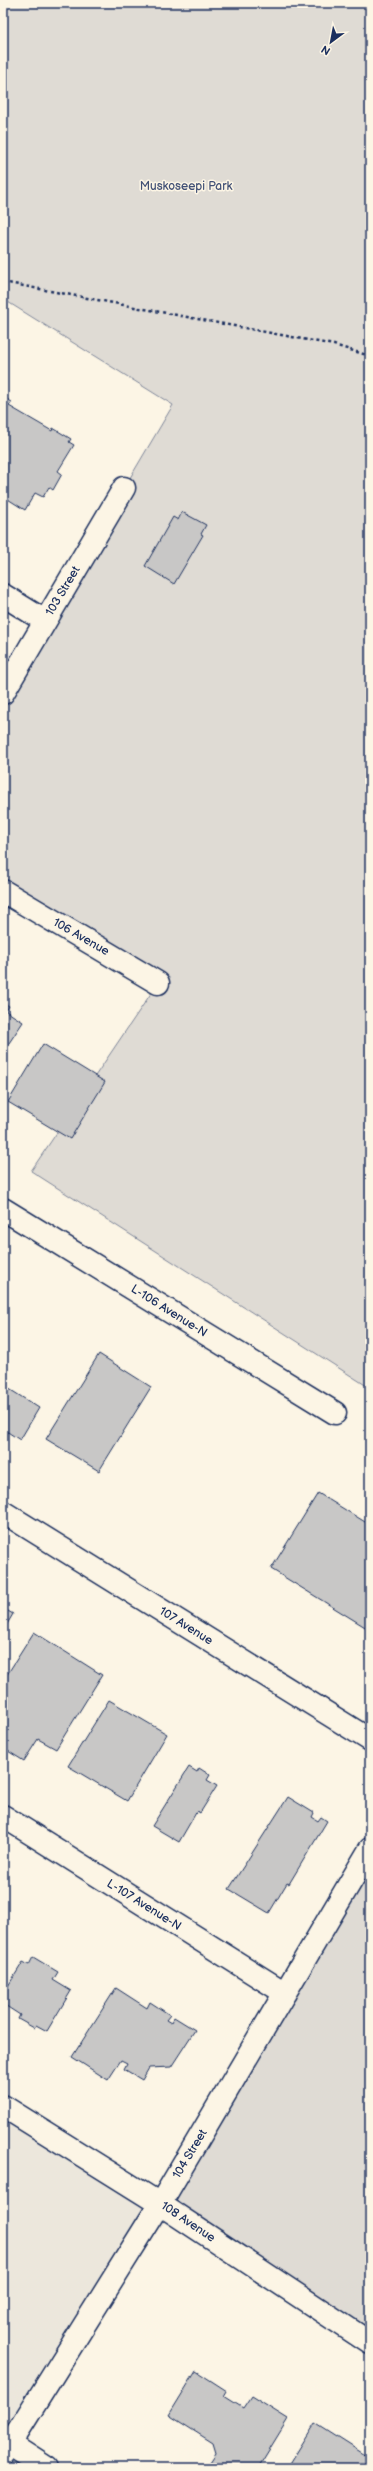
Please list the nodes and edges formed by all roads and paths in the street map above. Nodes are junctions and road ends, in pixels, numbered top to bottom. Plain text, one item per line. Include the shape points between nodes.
1 (3, 282) edge
2 (370, 356) edge
3 (124, 488) dead end
4 (3, 595) edge
5 (45, 621) junction
6 (3, 693) edge
7 (3, 891) edge
8 (158, 983) dead end
9 (3, 1209) edge
10 (335, 1413) dead end
11 (3, 1512) edge
12 (370, 1740) edge
13 (3, 1816) edge
14 (370, 1849) edge
15 (285, 1993) junction
16 (3, 2106) edge
17 (160, 2204) junction
18 (370, 2343) edge
19 (6, 2449) edge
20 (47, 2468) edge

1 - 2 path via 334,345
3 - 5 street, 103 Street
4 - 5 street
5 - 6 street, 103 Street
7 - 8 street, 106 Avenue
9 - 10 street, L-106 Avenue-N
11 - 12 street, 107 Avenue
13 - 15 street, L-107 Avenue-N
14 - 15 street, 104 Street
15 - 17 street, 104 Street
16 - 17 street, 108 Avenue
17 - 18 street, 108 Avenue
17 - 19 street, 104 Street
19 - 20 street

